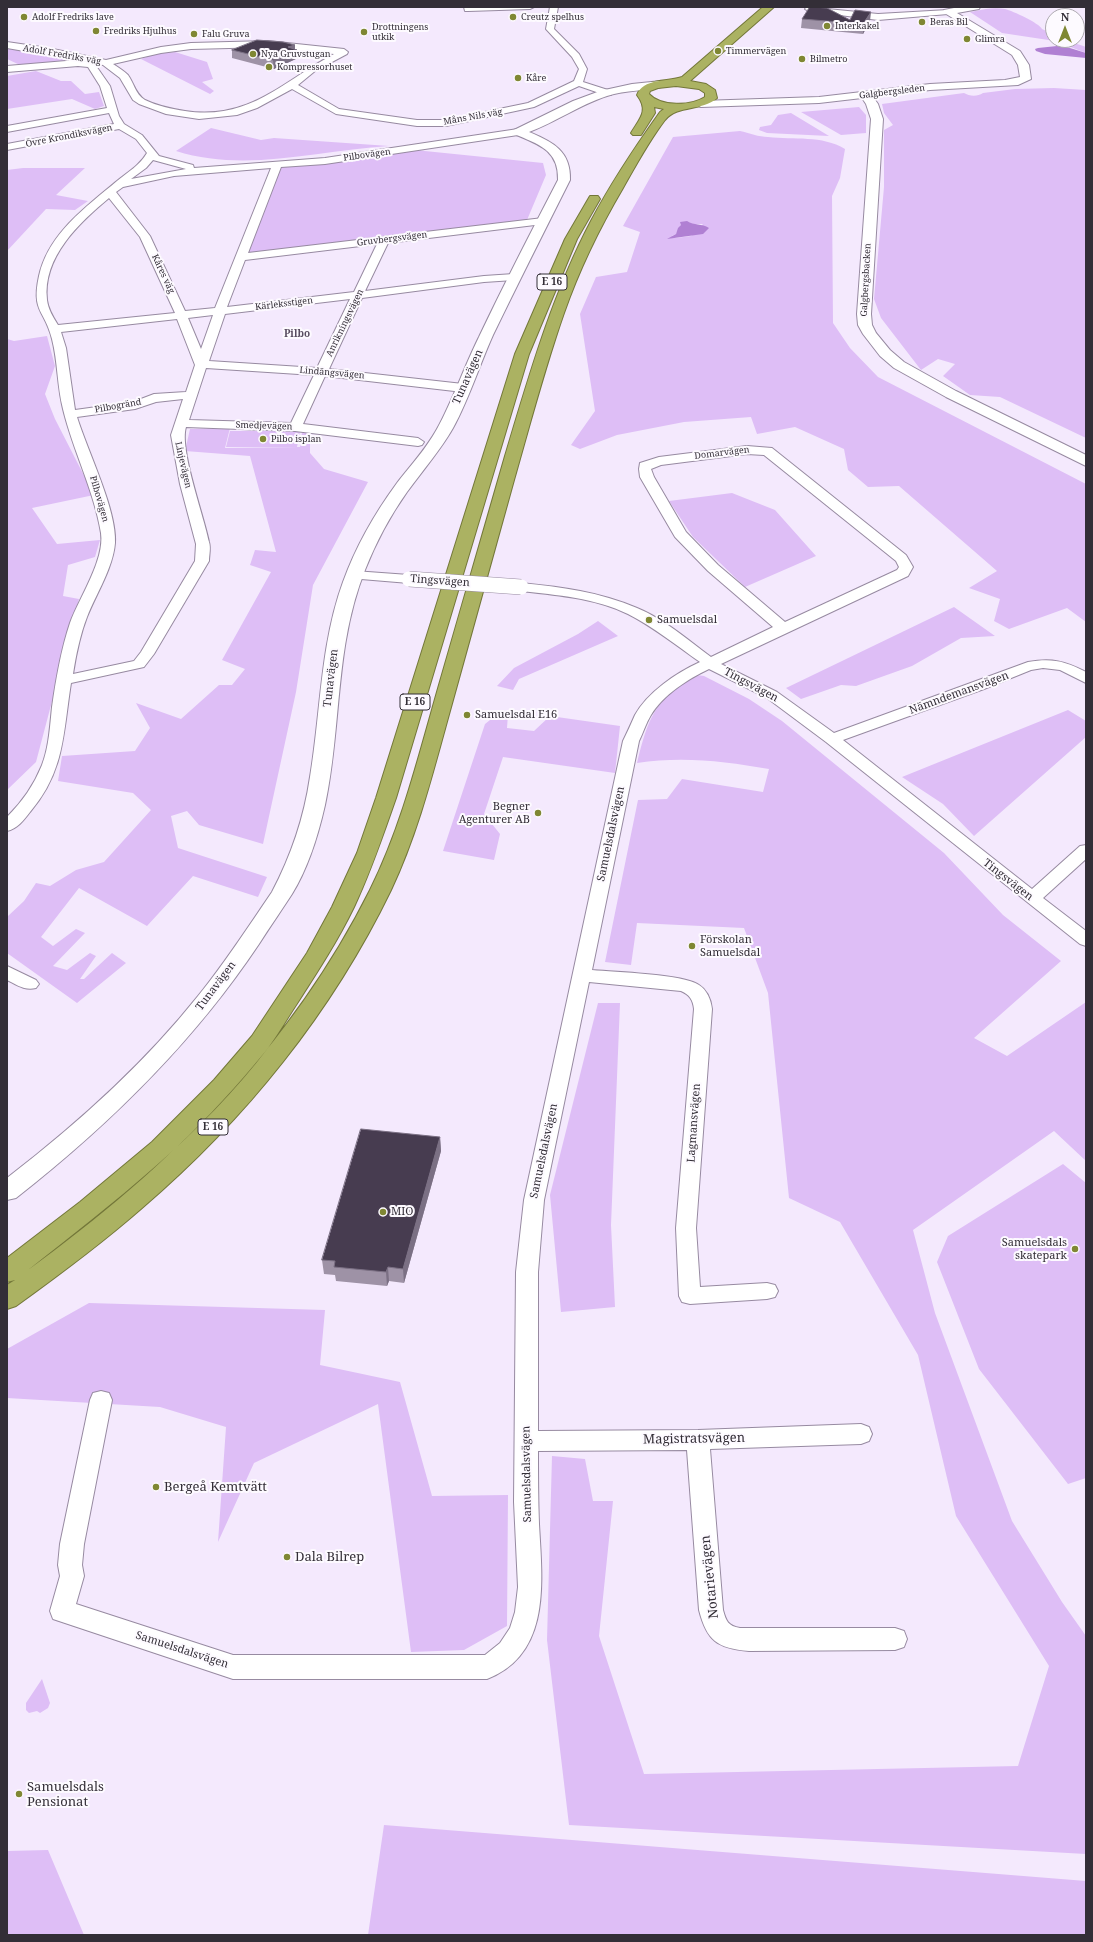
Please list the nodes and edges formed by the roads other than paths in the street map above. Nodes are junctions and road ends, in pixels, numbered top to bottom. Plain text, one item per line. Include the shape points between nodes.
1 (530, 7) edge
2 (554, 7) edge
3 (769, 7) edge
4 (781, 7) edge
5 (975, 7) edge
6 (468, 8) edge
7 (809, 10) edge
8 (948, 12) junction
9 (7, 45) edge
10 (292, 46) junction
11 (328, 62) junction
12 (106, 63) junction
13 (7, 69) edge
14 (676, 82) junction
15 (578, 83) junction
16 (661, 84) junction
17 (292, 85) junction
18 (120, 92) junction
19 (710, 92) junction
20 (608, 93) junction
21 (866, 96) junction
22 (646, 98) junction
23 (757, 101) junction
24 (701, 104) junction
25 (681, 106) junction
26 (111, 110) junction
27 (18, 116) dead end
28 (28, 124) junction
29 (120, 126) junction
30 (7, 129) edge
31 (518, 132) junction
32 (47, 140) junction
33 (7, 147) edge
34 (151, 154) junction
35 (277, 165) junction
36 (212, 169) junction
37 (114, 189) junction
38 (543, 221) junction
39 (384, 240) junction
40 (240, 257) junction
41 (514, 277) junction
42 (359, 295) junction
43 (220, 311) junction
44 (180, 315) junction
45 (54, 329) junction
46 (201, 364) junction
47 (321, 372) junction
48 (463, 388) junction
49 (190, 395) junction
50 (70, 414) junction
51 (181, 424) junction
52 (295, 427) junction
53 (418, 442) dead end
54 (1086, 461) edge
55 (354, 575) junction
56 (783, 628) junction
57 (710, 662) junction
58 (1086, 678) edge
59 (64, 680) junction
60 (832, 739) junction
61 (7, 826) edge
62 (1086, 850) edge
63 (1031, 898) junction
64 (1086, 940) edge
65 (7, 972) edge
66 (581, 975) junction
67 (30, 984) dead end
68 (10, 1184) edge
69 (7, 1272) edge
70 (767, 1291) dead end
71 (7, 1299) edge
72 (101, 1400) dead end
73 (861, 1434) dead end
74 (698, 1440) junction
75 (526, 1441) junction
76 (895, 1639) dead end

1 - 6 street
2 - 15 street via 550,29 576,56 583,69
3 - 14 highway via 686,79
4 - 19 highway via 712,66 708,76
5 - 8 street
7 - 8 street via 878,17
8 - 21 street, Galgbergsleden via 1016,53 1022,60 1025,78 1018,82 930,87
9 - 12 street, Adolf Fredriks väg via 48,50
10 - 11 street via 327,55 331,57
10 - 11 street, Adolf Fredriks väg via 344,52
10 - 12 street via 253,44 181,47
11 - 17 street, Adolf Fredriks väg via 312,69
12 - 18 street, Adolf Fredriks väg via 124,76
13 - 18 street via 85,63 92,65 105,86
14 - 16 highway
14 - 19 highway via 696,85
15 - 17 street, Måns Nils väg via 531,105 446,124 417,123 336,111
15 - 20 street
16 - 20 street, Pilbovägen via 641,85
16 - 22 highway via 645,89 643,95
17 - 18 street, Adolf Fredriks väg via 245,110 211,116 182,114 152,107
18 - 26 street
19 - 23 street, Galgbergsleden via 725,99
19 - 24 highway via 710,99
20 - 22 street, Pilbovägen via 626,93
20 - 31 street, Pilbovägen via 585,100
21 - 23 street, Galgbergsleden
21 - 54 street, Galgbergsbacken via 877,119 864,325 885,354 916,376
22 - 25 highway, E 16 via 660,104
22 - 69 highway, E 16 via 649,113 647,118 603,185 572,239 522,354 386,798 367,854 344,907 317,955 260,1042 222,1086 161,1148 118,1186
23 - 24 street, Galgbergsleden
24 - 25 highway, E 16
25 - 71 highway, E 16 via 664,114 632,162 597,222 558,310 526,411 412,812 397,855 353,945 294,1034 212,1128 106,1224
26 - 28 street
26 - 29 street
27 - 28 street
28 - 30 street
28 - 32 street
29 - 32 street, Övre Krondiksvägen
29 - 34 street, Övre Krondiksvägen via 139,137
31 - 35 street, Pilbovägen via 342,159
31 - 38 street, Tunavägen via 555,151 566,168 564,180
32 - 33 street, Övre Krondiksvägen
34 - 36 street, Övre Krondiksvägen via 167,162
34 - 37 street, Pilbovägen via 144,165
35 - 36 street, Pilbovägen
35 - 40 street, Linjevägen
36 - 37 street, Pilbovägen via 174,173
37 - 44 street, Kåres väg via 145,236
37 - 45 street, Pilbovägen via 63,234 52,254 45,274 41,302
38 - 39 street, Gruvbergsvägen
38 - 41 street, Tunavägen
39 - 40 street, Gruvbergsvägen
39 - 42 street, Anrikningsvägen
40 - 43 street, Linjevägen
41 - 42 street, Kärleksstigen
41 - 48 street, Tunavägen
42 - 43 street, Kärleksstigen
42 - 47 street, Anrikningsvägen
43 - 44 street, Kärleksstigen
43 - 46 street, Linjevägen
44 - 45 street, Kärleksstigen
44 - 46 street, Kåres väg
45 - 50 street, Pilbovägen via 60,348
46 - 47 street, Lindängsvägen
46 - 49 street, Linjevägen
47 - 48 street, Lindängsvägen
47 - 52 street, Anrikningsvägen
48 - 55 street, Tunavägen via 442,434 376,527
49 - 50 street, Pilbogränd via 154,398 135,405
49 - 51 street, Linjevägen
50 - 59 street, Pilbovägen via 95,483 108,541 77,625
51 - 52 street, Smedjevägen
51 - 59 street, Linjevägen via 177,441 203,544 202,561 139,664
52 - 53 street, Smedjevägen
55 - 57 street, Tingsvägen, bridge via 521,587 569,592 602,600 633,611
55 - 68 street, Tunavägen via 336,641 315,802 292,873 282,893 215,990 162,1054 98,1115
56 - 56 street, Domarvägen via 713,568 680,534 647,477 645,466 747,450 767,451 904,561 906,567 903,573
56 - 57 street, Domarvägen
57 - 60 street, Tingsvägen via 772,695
57 - 66 street, Samuelsdalsvägen via 661,694 643,715 636,729 629,748
58 - 60 street, Nämndemansvägen via 1063,666 1028,666
59 - 61 street, Pilbovägen via 56,742 48,771 26,807
60 - 63 street, Tingsvägen
62 - 63 street
63 - 64 street, Tingsvägen
65 - 67 street
66 - 70 street, Lagmansvägen via 683,985 693,988 701,998 703,1009 686,1228 690,1296
66 - 75 street, Samuelsdalsvägen via 534,1200 527,1272
72 - 75 street, Samuelsdalsvägen via 72,1544 72,1576 62,1611 234,1667 470,1668 487,1667 497,1662 516,1640 527,1612 530,1568
73 - 74 street, Magistratsvägen
74 - 75 street, Magistratsvägen
74 - 76 street, Notarievägen via 711,1610 720,1632 729,1638 748,1640

